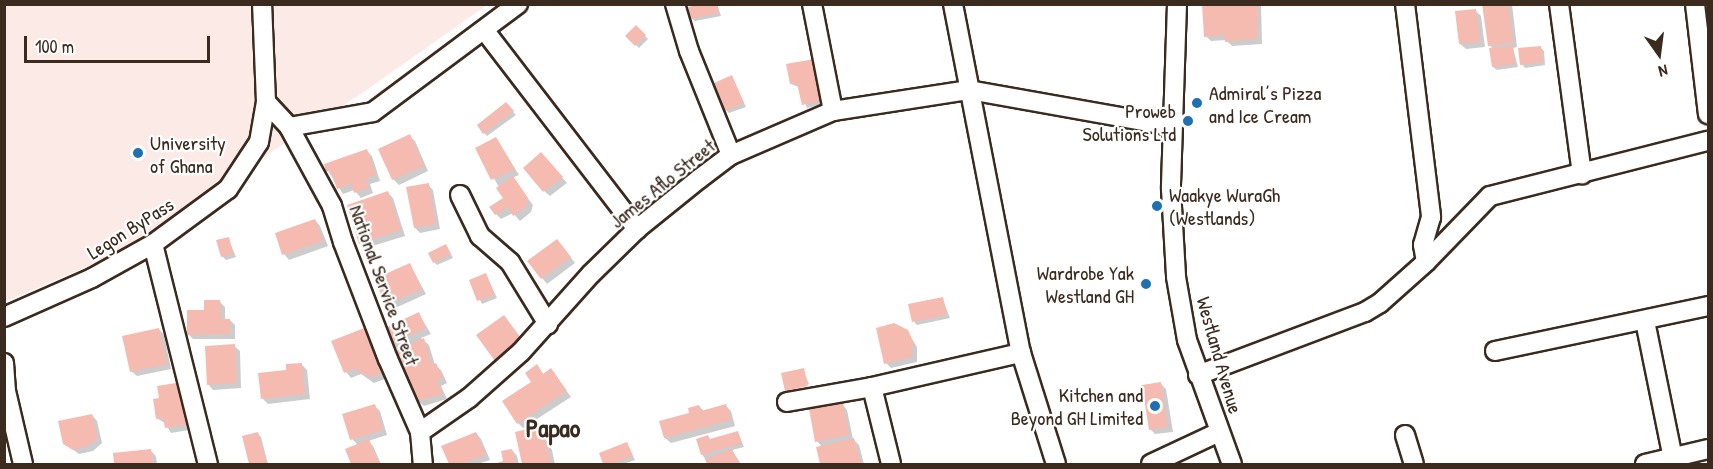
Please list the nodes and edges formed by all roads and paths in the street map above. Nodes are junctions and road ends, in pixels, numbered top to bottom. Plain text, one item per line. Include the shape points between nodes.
1 (262, 4) edge
2 (518, 4) edge
3 (675, 4) edge
4 (812, 4) edge
5 (953, 4) edge
6 (1177, 4) edge
7 (1405, 4) edge
8 (1558, 4) edge
9 (1695, 4) edge
10 (485, 31) junction
11 (969, 90) junction
12 (266, 102) junction
13 (832, 111) junction
14 (1708, 114) edge
15 (1172, 126) junction
16 (289, 127) junction
17 (1708, 141) edge
18 (731, 155) junction
19 (1582, 174) junction
20 (460, 195) dead end
21 (1431, 217) junction
22 (1459, 225) junction
23 (637, 229) junction
24 (153, 244) junction
25 (1426, 262) junction
26 (1708, 306) edge
27 (4, 317) edge
28 (1645, 321) junction
29 (548, 324) junction
30 (1495, 351) dead end
31 (1022, 353) junction
32 (4, 363) edge
33 (1198, 375) junction
34 (872, 387) junction
35 (5, 391) edge
36 (787, 402) dead end
37 (420, 432) junction
38 (1219, 432) junction
39 (1405, 435) dead end
40 (1708, 449) edge
41 (1673, 461) edge
42 (24, 465) edge
43 (208, 465) edge
44 (423, 465) edge
45 (891, 465) edge
46 (1056, 465) edge
47 (1151, 465) edge
48 (1232, 465) edge
49 (1414, 465) edge
50 (1645, 465) edge

1 - 12 street, Legon ByPass
2 - 10 street
3 - 18 street via 689,51
4 - 13 street
5 - 11 street
6 - 15 street, Westland Avenue
7 - 21 street
8 - 19 street
9 - 14 street
10 - 16 street via 373,112
10 - 23 street
11 - 13 street, James Aflo Street
11 - 15 street, James Aflo Street
11 - 31 street
12 - 16 street, National Service Street
12 - 24 street, Legon ByPass via 259,142 228,189
13 - 18 street, James Aflo Street
15 - 33 street, Westland Avenue via 1176,277 1183,322
16 - 37 street, National Service Street via 332,206
17 - 19 street
18 - 23 street, James Aflo Street
19 - 22 street via 1490,196
20 - 29 street via 473,226 510,262
21 - 22 street
21 - 25 street via 1423,245
22 - 25 street
23 - 29 street, James Aflo Street
24 - 27 street, Legon ByPass via 92,278
24 - 43 street
25 - 33 street via 1365,312
26 - 28 street
28 - 30 street
28 - 41 street
29 - 37 street, James Aflo Street via 469,398
31 - 34 street
31 - 46 street
32 - 35 street
33 - 38 street, Westland Avenue
34 - 36 street
34 - 45 street
35 - 42 street
37 - 44 street, National Service Street
38 - 47 street
38 - 48 street, Westland Avenue
39 - 49 street
40 - 41 street
41 - 50 street

